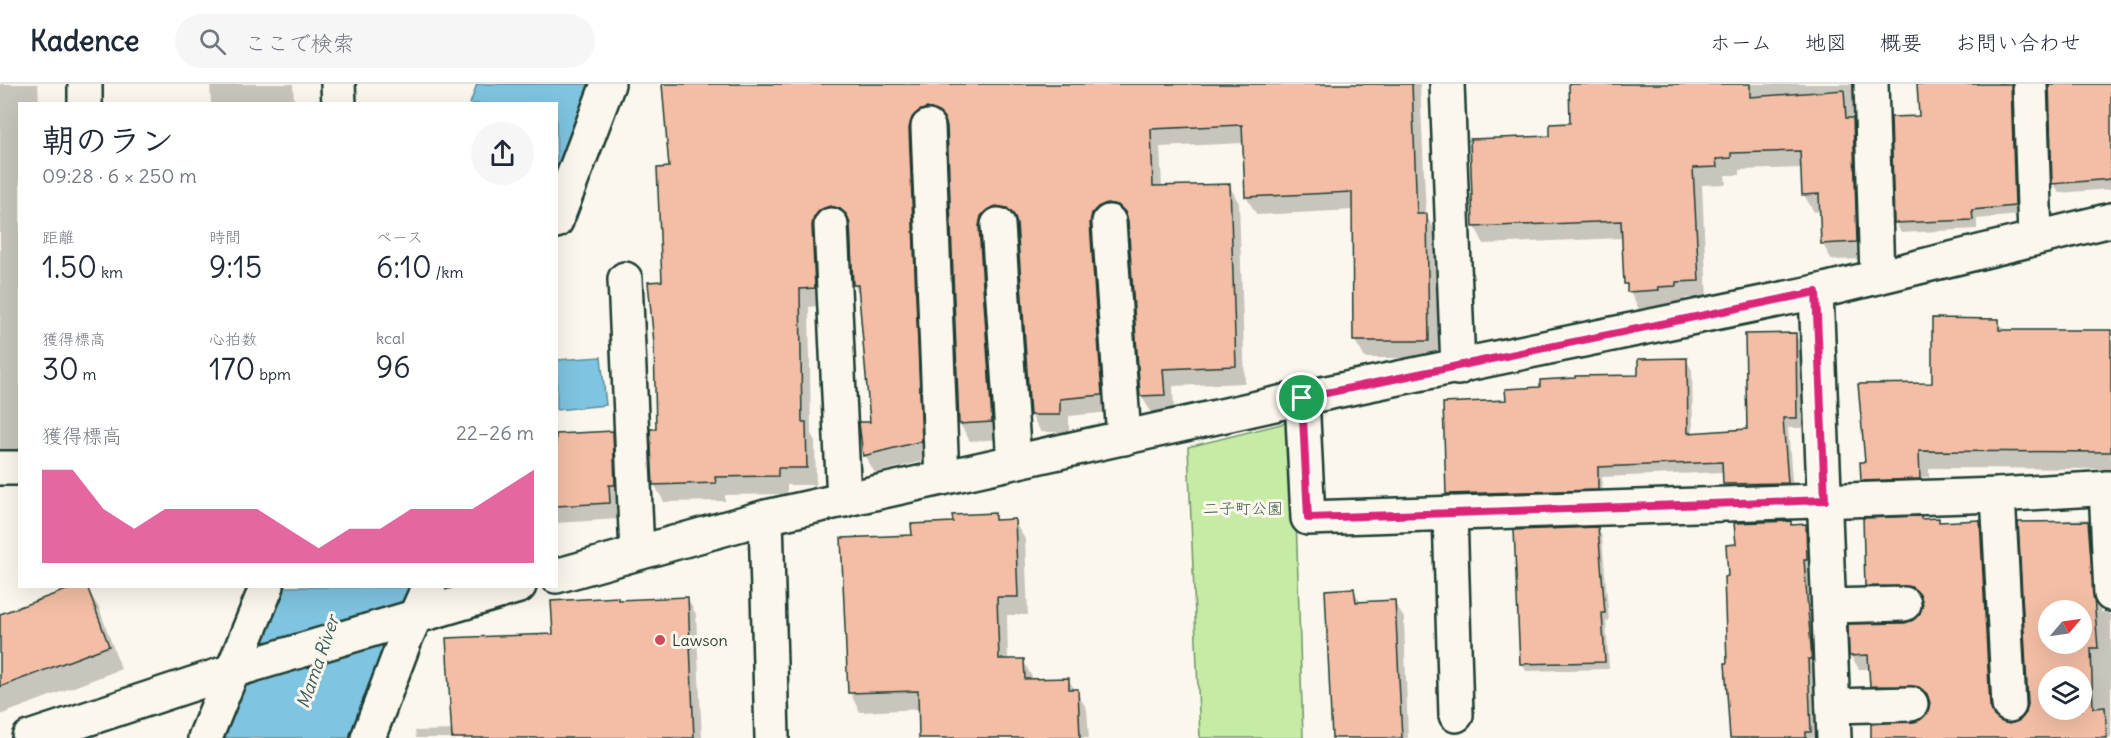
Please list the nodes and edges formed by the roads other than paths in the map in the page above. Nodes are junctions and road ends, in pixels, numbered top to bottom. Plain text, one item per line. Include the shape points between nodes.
1 (85, 84) edge
2 (338, 84) edge
3 (608, 84) edge
4 (1446, 84) edge
5 (1871, 84) edge
6 (2030, 84) edge
7 (85, 102) edge
8 (339, 102) edge
9 (928, 127) dead end
10 (558, 216) edge
11 (2111, 220) edge
12 (1109, 222) dead end
13 (831, 225) dead end
14 (998, 225) dead end
15 (2035, 237) junction
16 (1877, 276) junction
17 (625, 279) dead end
18 (1816, 292) junction
19 (1458, 368) junction
20 (1302, 398) junction
21 (1124, 438) junction
22 (1014, 462) junction
23 (0, 468) edge
24 (18, 468) edge
25 (942, 478) junction
26 (2109, 488) edge
27 (1998, 495) junction
28 (844, 500) junction
29 (1825, 500) junction
30 (1450, 513) junction
31 (766, 517) junction
32 (637, 553) junction
33 (558, 575) edge
34 (266, 588) edge
35 (509, 588) edge
36 (2111, 594) edge
37 (1904, 604) dead end
38 (1829, 606) junction
39 (417, 607) edge
40 (240, 668) junction
41 (1911, 704) dead end
42 (2009, 705) dead end
43 (1833, 706) junction
44 (1456, 716) dead end
45 (29, 738) edge
46 (205, 738) edge
47 (368, 738) edge
48 (772, 738) edge
49 (1834, 738) edge

1 - 7 street
2 - 8 street
3 - 10 street
4 - 19 street
5 - 16 street
6 - 15 street
9 - 25 street
11 - 15 street
12 - 21 street
13 - 28 street
14 - 22 street
15 - 16 street
16 - 18 street
17 - 32 street
18 - 19 street
18 - 29 street
19 - 20 street
20 - 21 street
20 - 30 street via 1308,518
21 - 22 street
22 - 25 street
23 - 24 street
25 - 28 street
26 - 27 street
26 - 36 street
27 - 29 street
27 - 42 street
28 - 31 street
29 - 30 street
29 - 38 street
30 - 44 street
31 - 32 street
31 - 48 street
32 - 33 street
34 - 40 street
35 - 39 street
37 - 38 street
38 - 43 street
39 - 40 street
39 - 47 street
40 - 45 street
40 - 46 street
41 - 43 street
43 - 49 street

